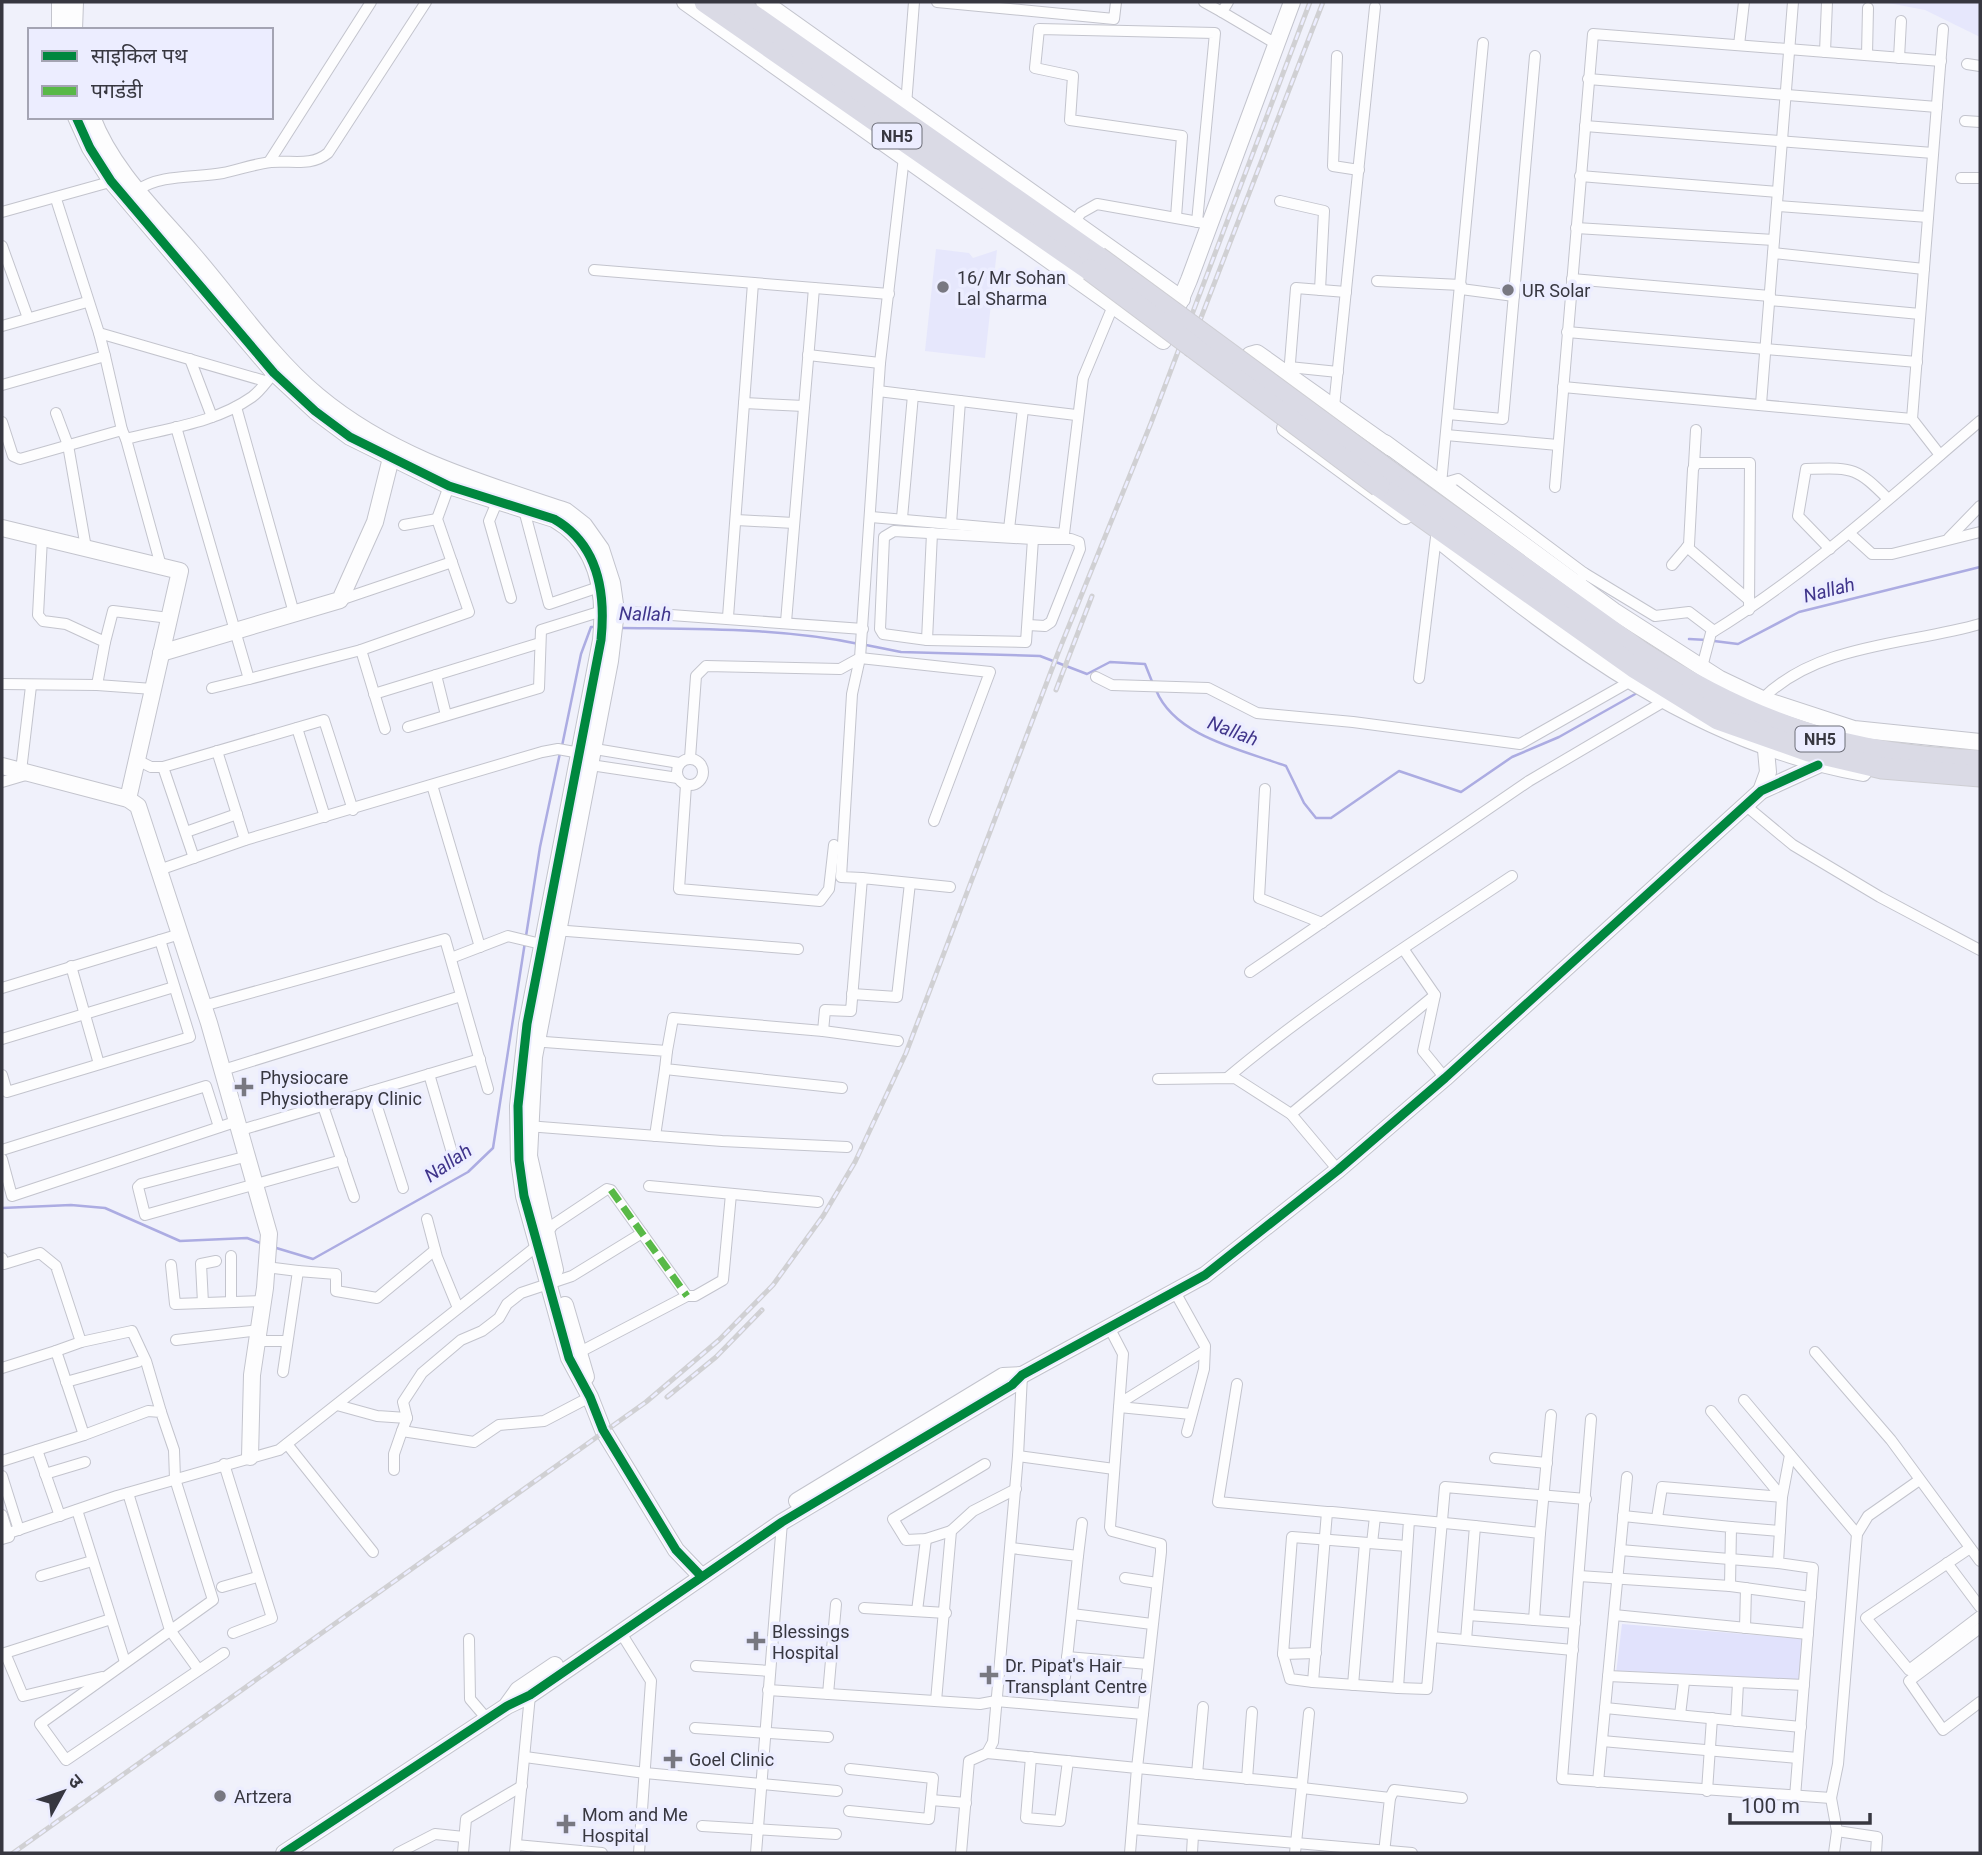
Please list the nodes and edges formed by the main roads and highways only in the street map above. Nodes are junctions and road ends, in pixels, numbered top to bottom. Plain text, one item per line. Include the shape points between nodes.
1 (705, 2) edge
2 (734, 2) edge
3 (1980, 761) edge
4 (1980, 776) edge

1 - 4 highway, NH5, bridge via 1090,270 1379,486 1679,698 1718,719 1810,751 1882,768
2 - 3 highway, NH5, bridge via 1098,257 1410,488 1683,680 1738,709 1825,741

